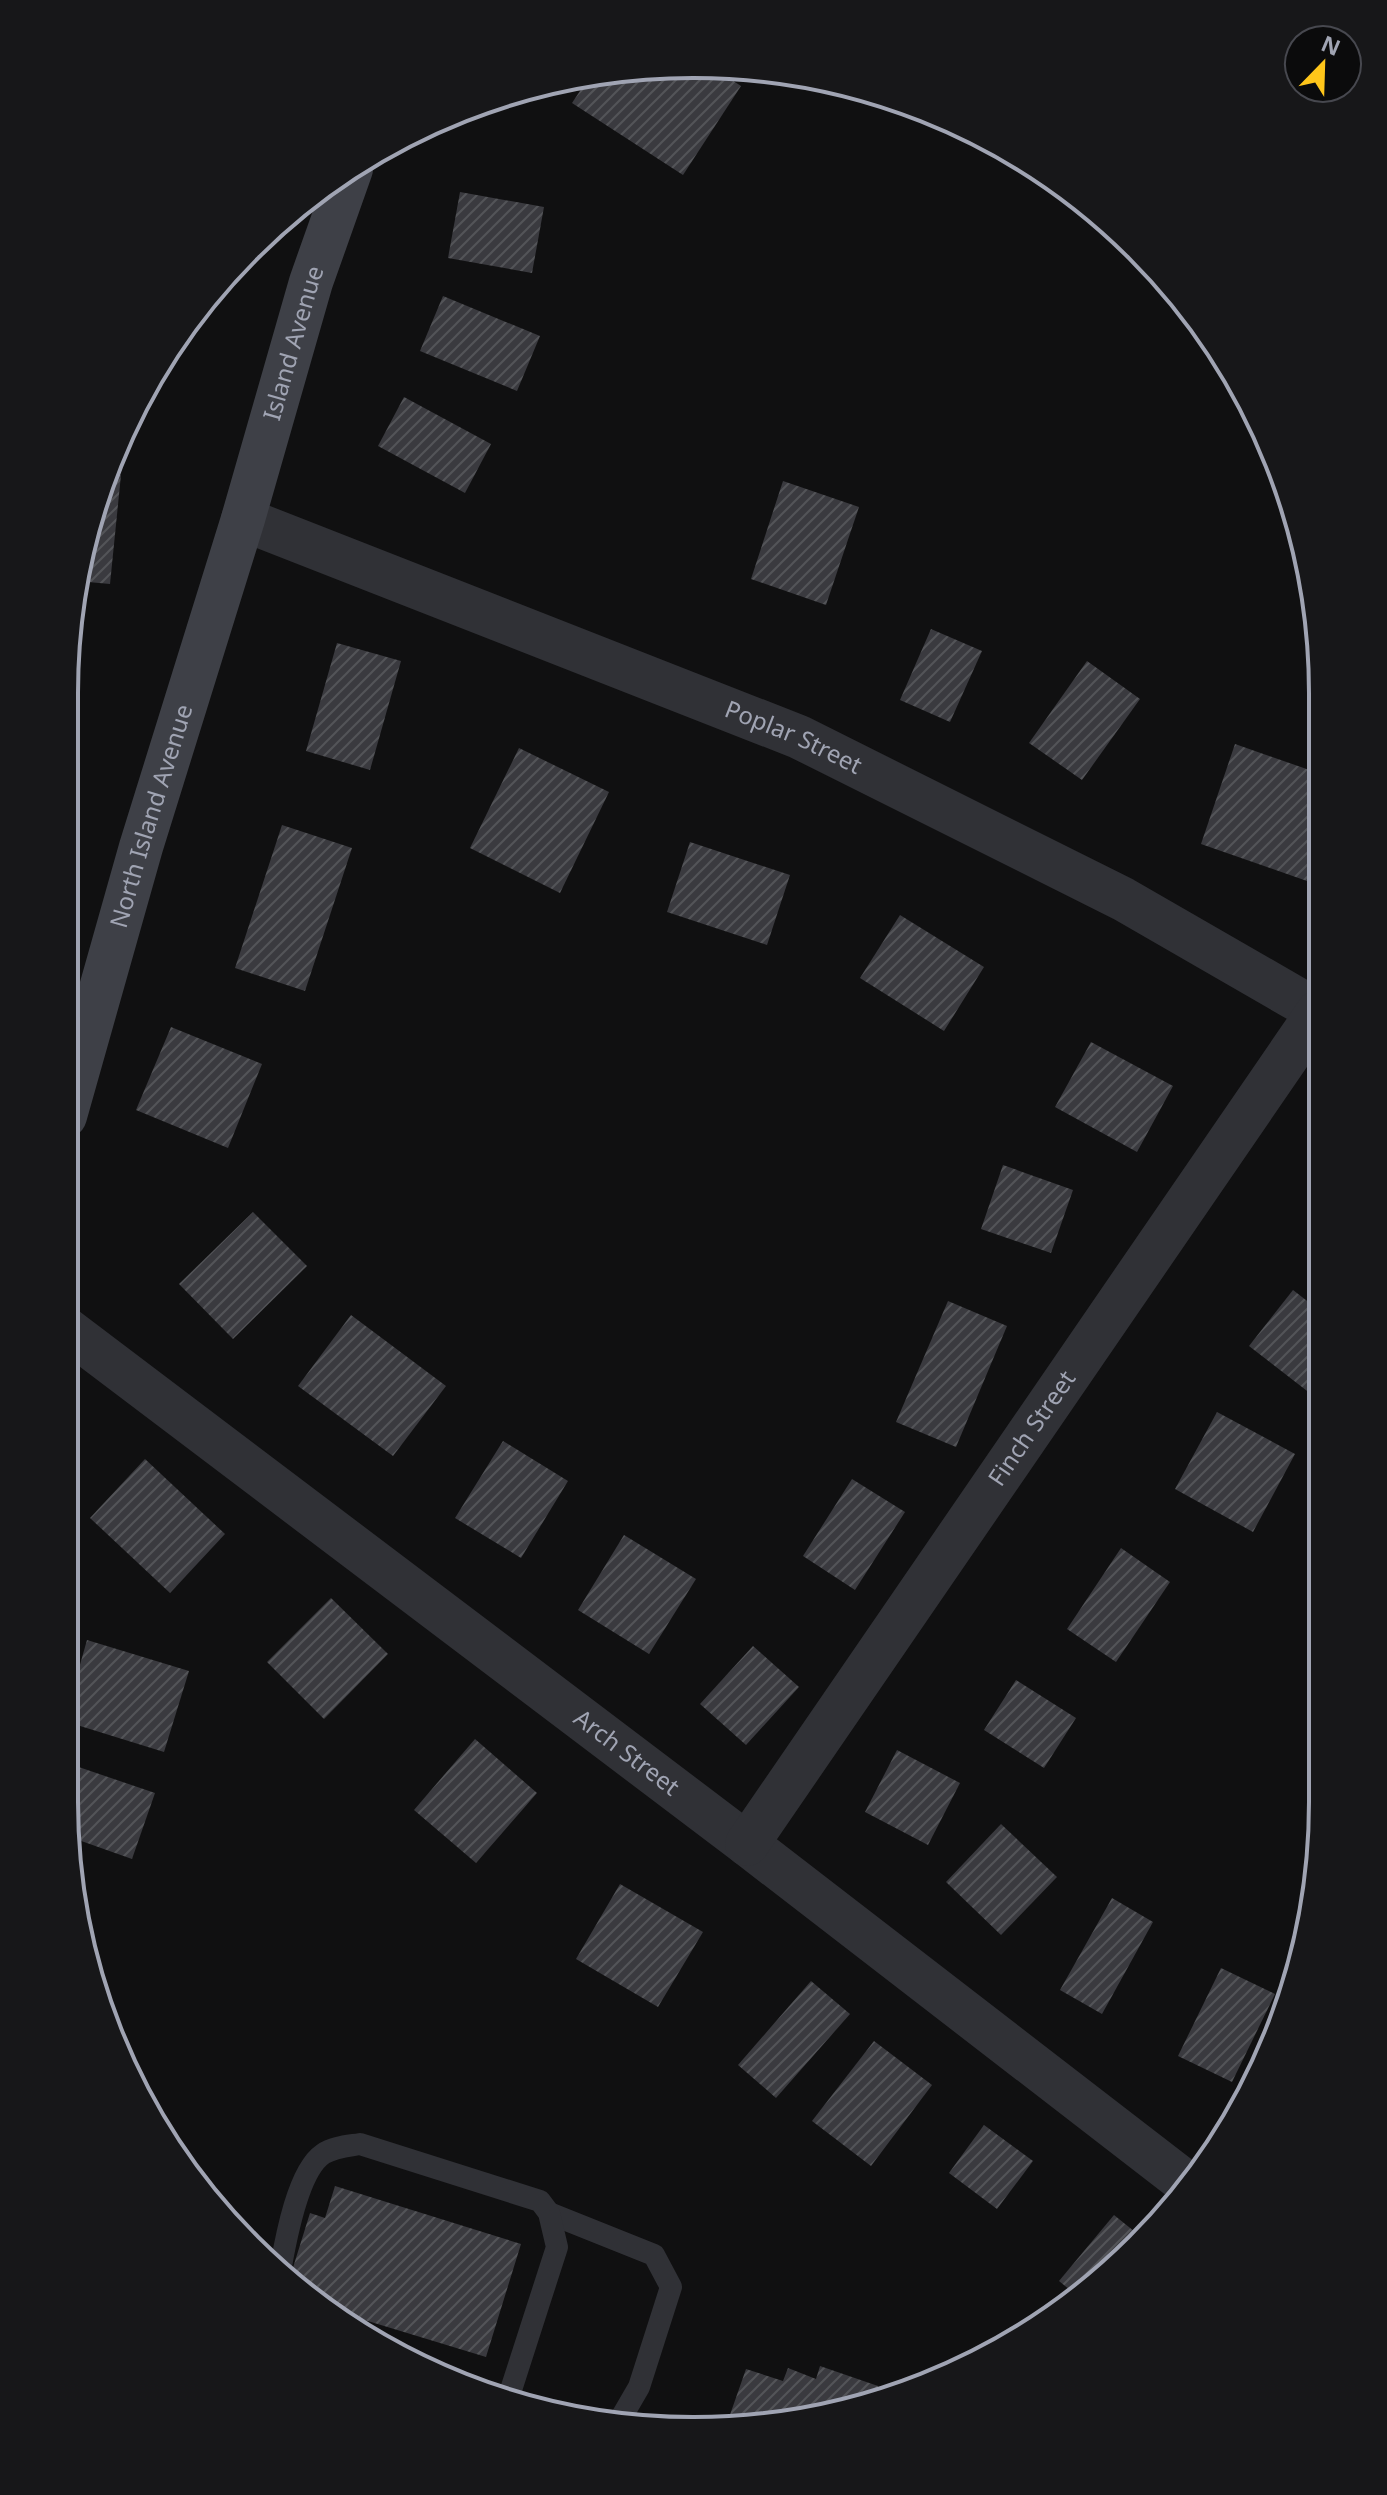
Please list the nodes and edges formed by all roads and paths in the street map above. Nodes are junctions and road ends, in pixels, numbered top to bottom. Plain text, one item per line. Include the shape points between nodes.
1 (345, 187) edge
2 (243, 519) junction
3 (1309, 1006) edge
4 (1309, 1027) edge
5 (78, 1070) edge
6 (78, 1338) edge
7 (747, 1844) junction
8 (1180, 2178) edge
9 (549, 2213) junction
10 (282, 2259) edge
11 (511, 2389) edge
12 (624, 2413) edge

1 - 2 street, Island Avenue via 311,282
2 - 3 street, Poplar Street via 799,737 1123,899
2 - 5 street, North Island Avenue
4 - 7 street, Finch Street
6 - 7 street, Arch Street
7 - 8 street, Arch Street
9 - 10 lane via 540,2201 360,2144 324,2153 316,2161 290,2217
9 - 11 lane via 557,2247
9 - 12 lane via 654,2255 671,2287 639,2387

